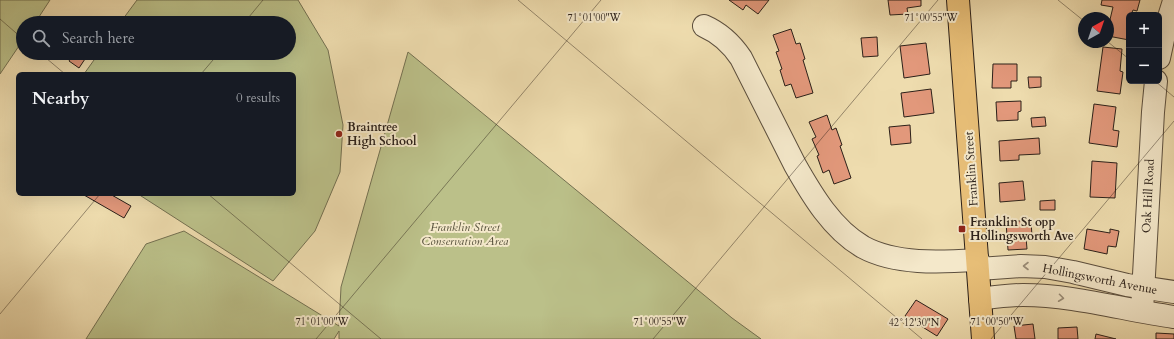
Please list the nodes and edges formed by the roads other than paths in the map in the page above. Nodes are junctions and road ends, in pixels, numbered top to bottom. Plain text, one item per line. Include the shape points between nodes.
1 (958, 0) edge
2 (1174, 1) edge
3 (704, 26) dead end
4 (1161, 48) edge
5 (1156, 84) edge
6 (978, 265) junction
7 (1143, 288) junction
8 (1174, 292) edge
9 (980, 299) junction
10 (1142, 311) junction
11 (1174, 317) edge
12 (983, 339) edge

1 - 6 main road, Franklin Street
2 - 4 street
3 - 6 street, Hollingsworth Avenue via 721,35 735,49 801,176 824,211 847,235 873,252 895,257
5 - 7 street, Oak Hill Road
7 -> 6 street, Hollingsworth Avenue via 1045,267
6 - 9 main road, Franklin Street
7 - 8 street, Hollingsworth Avenue
7 - 10 street, Oak Hill Road
9 -> 10 street, Hollingsworth Avenue via 1022,295 1048,296
9 - 12 main road, Franklin Street
10 - 11 street, Hollingsworth Avenue

